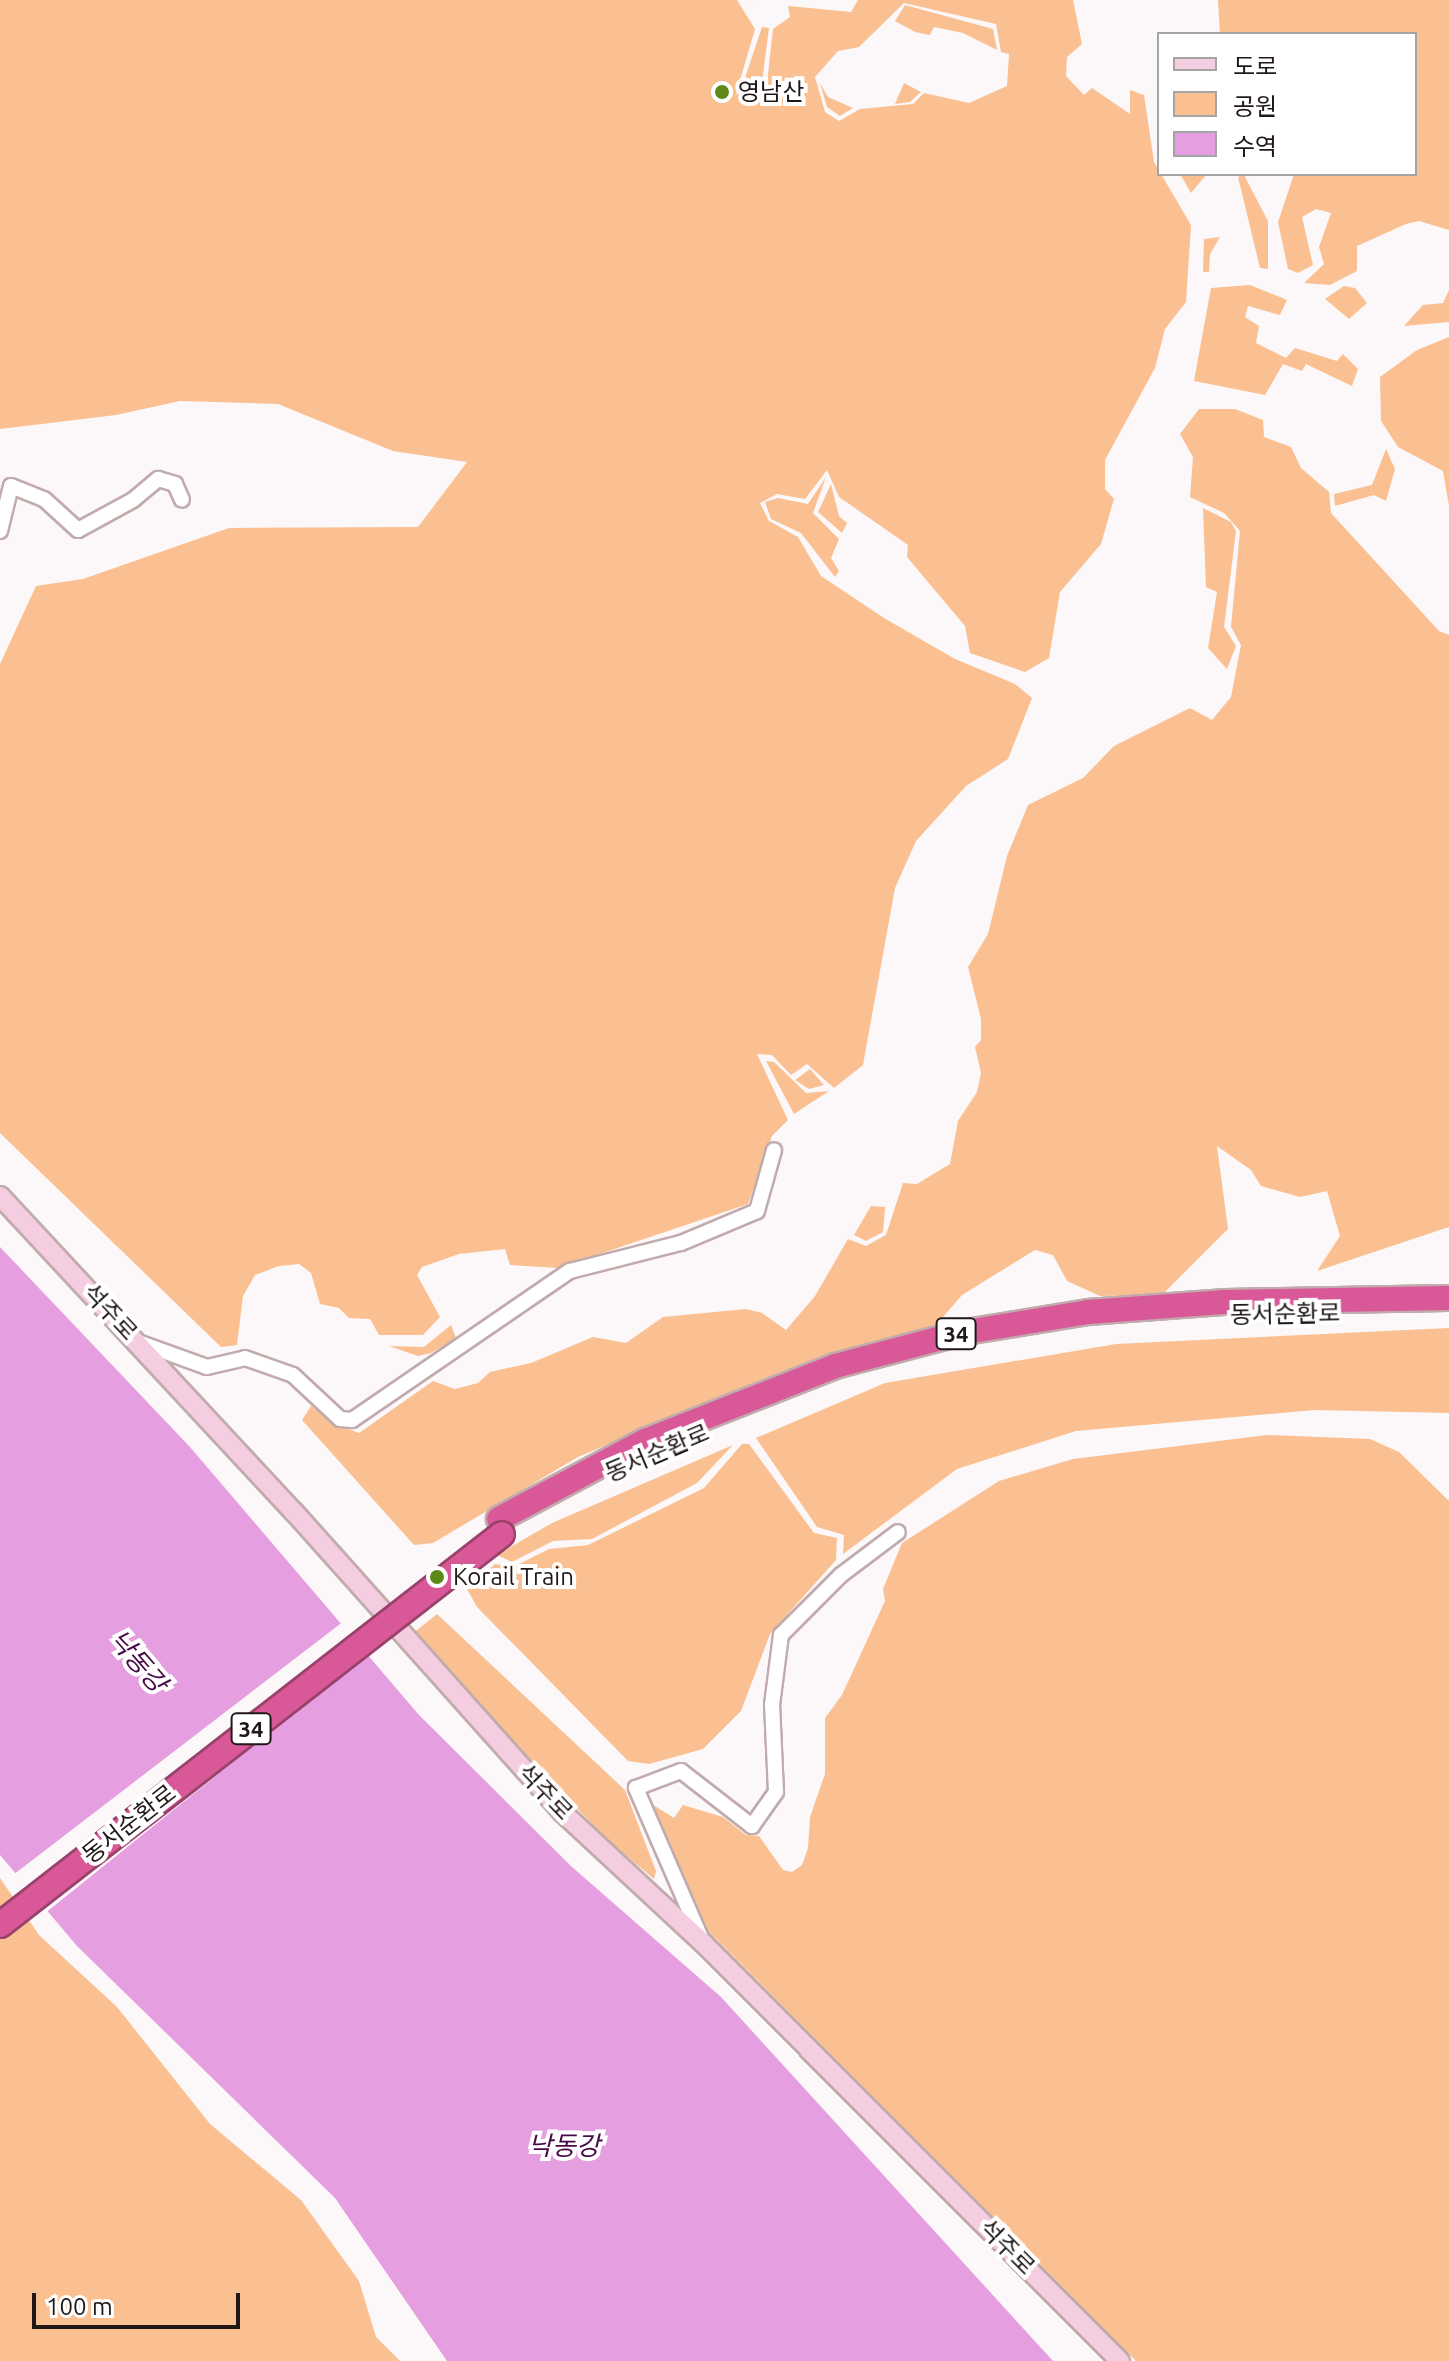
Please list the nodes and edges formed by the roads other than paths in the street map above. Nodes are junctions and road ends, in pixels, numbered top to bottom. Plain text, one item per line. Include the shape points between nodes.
1 (182, 500) dead end
2 (0, 531) edge
3 (774, 1150) dead end
4 (0, 1196) edge
5 (1449, 1298) edge
6 (1449, 1311) edge
7 (138, 1342) junction
8 (501, 1526) junction
9 (898, 1532) dead end
10 (0, 1908) edge
11 (0, 1925) edge
12 (704, 1944) junction
13 (1120, 2361) edge

1 - 2 street via 175,484 158,479 133,500 78,530 44,499 11,486
3 - 7 street via 757,1211 681,1243 570,1271 352,1420 340,1419 293,1375 245,1358 207,1367
4 - 7 street, 석주로
5 - 8 highway, 동서순환로 / 34 via 1208,1303 1088,1312 960,1333 835,1366 645,1441
6 - 8 highway, 동서순환로 / 34 via 1188,1318 1099,1325 970,1347 845,1379 658,1451
7 - 12 street, 석주로 via 562,1812
8 - 10 highway, 동서순환로 / 34
8 - 11 highway, 동서순환로 / 34, bridge
9 - 12 street via 841,1575 781,1635 772,1705 776,1792 752,1826 681,1771 636,1788
12 - 13 street, 석주로

